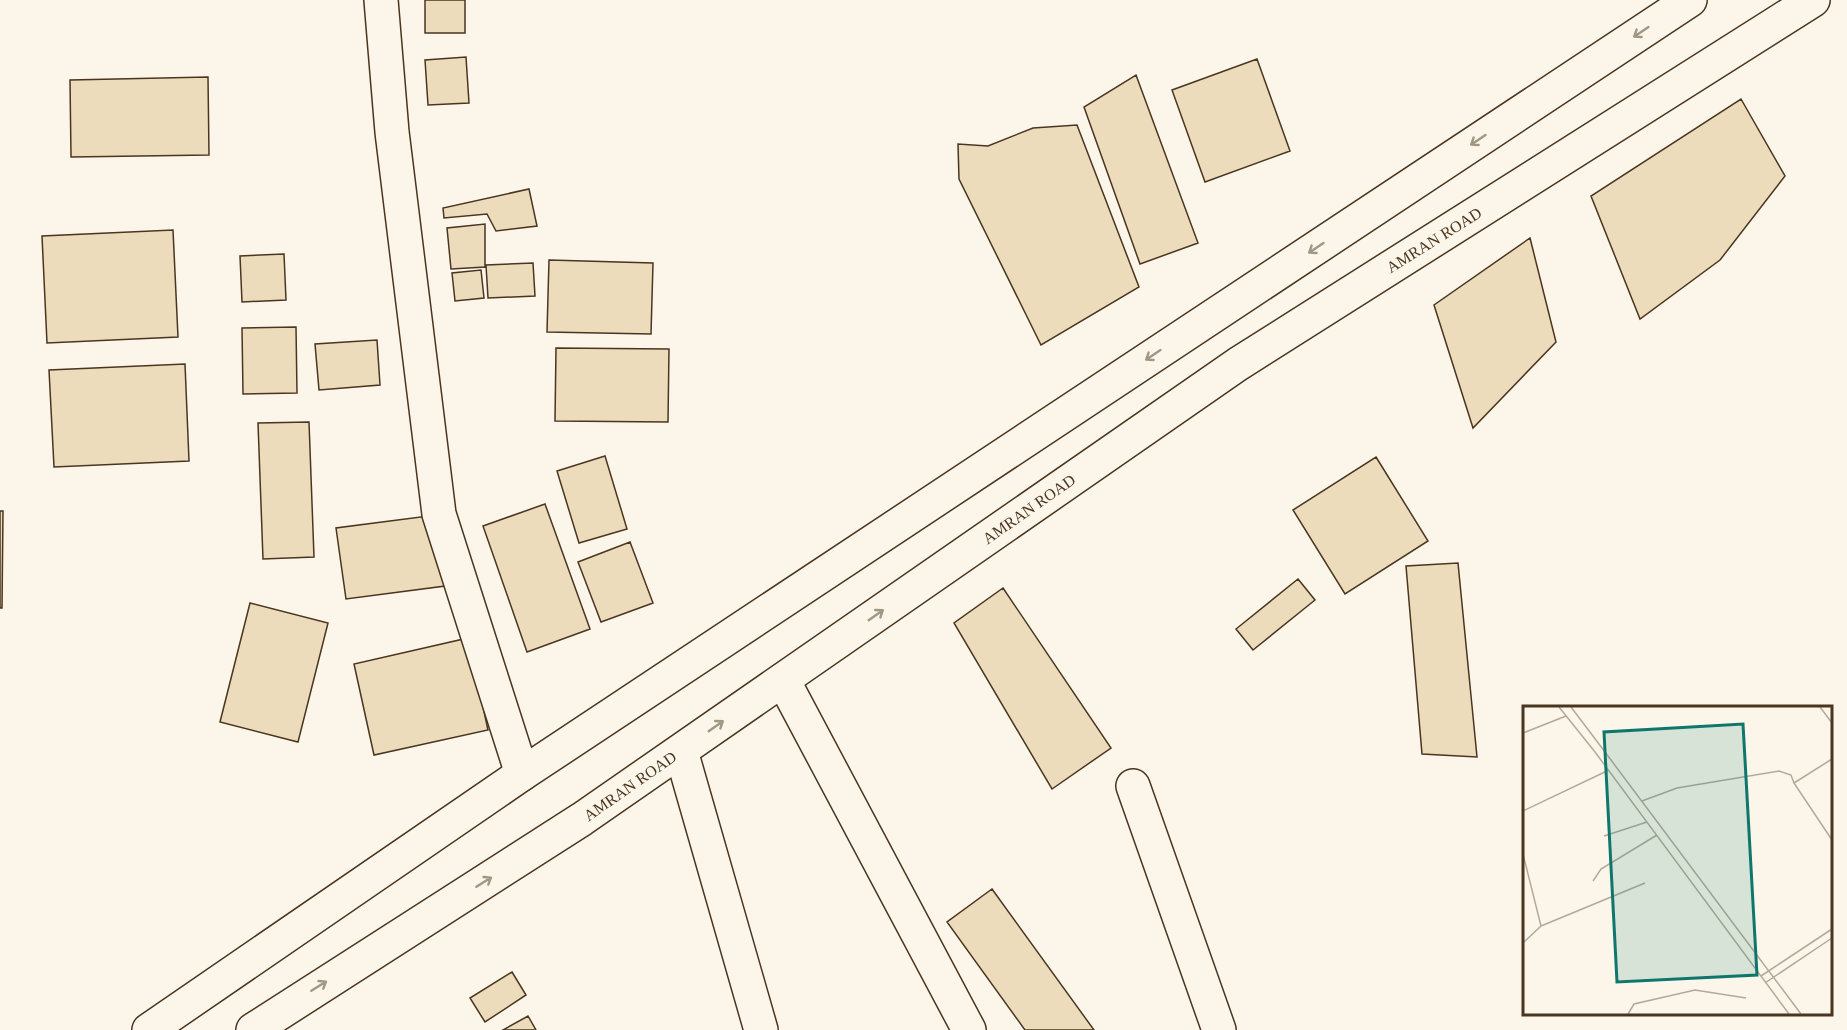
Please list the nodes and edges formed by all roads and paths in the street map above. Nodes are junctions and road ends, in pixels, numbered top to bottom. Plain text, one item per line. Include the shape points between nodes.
1 (381, 0) edge
2 (1690, 0) edge
3 (1813, 0) edge
4 (783, 680) junction
5 (681, 751) junction
6 (522, 774) junction
7 (1133, 786) dead end
8 (285, 1020) edge
9 (149, 1030) edge
10 (253, 1030) edge
11 (760, 1030) edge
12 (969, 1030) edge
13 (1219, 1030) edge

1 - 6 main road via 394,144 440,514
2 -> 6 main road
4 -> 3 main road, AMRAN ROAD via 1238,364
5 -> 4 main road, AMRAN ROAD
4 - 12 main road
8 -> 5 main road, AMRAN ROAD
5 - 11 main road
6 - 9 main road
7 - 13 main road
8 - 10 main road, AMRAN ROAD

